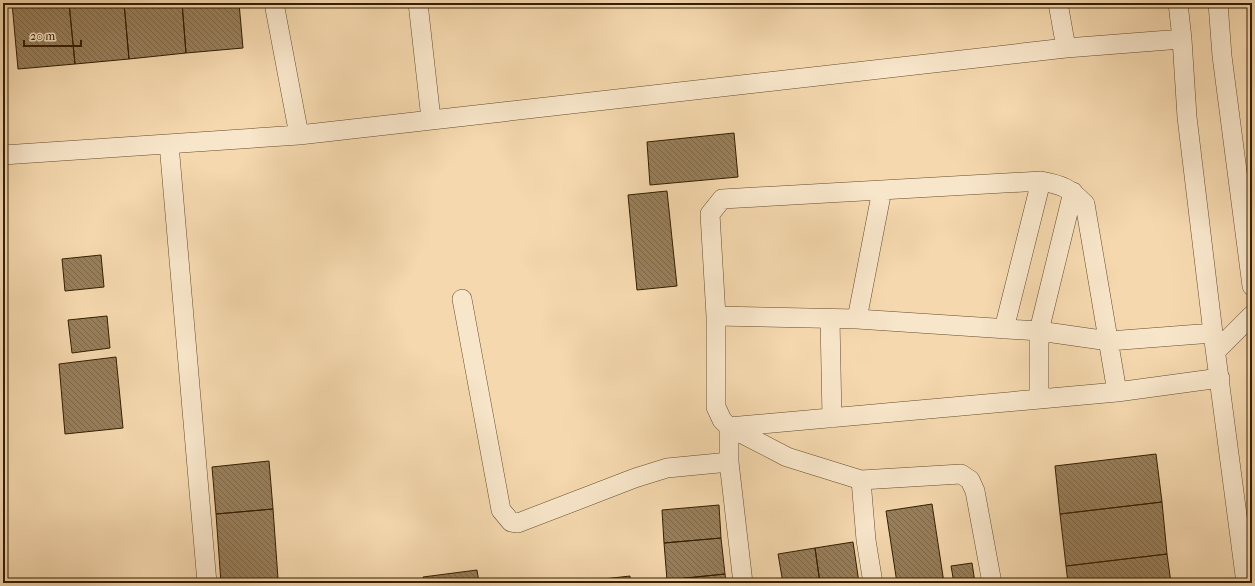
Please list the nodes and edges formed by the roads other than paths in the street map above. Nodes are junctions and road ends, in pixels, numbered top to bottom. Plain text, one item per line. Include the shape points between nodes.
1 (274, 3) edge
2 (418, 3) edge
3 (1058, 3) edge
4 (1178, 3) edge
5 (1218, 3) edge
6 (1182, 39) junction
7 (1066, 48) junction
8 (431, 119) junction
9 (299, 135) junction
10 (169, 144) junction
11 (3, 155) edge
12 (1041, 181) junction
13 (882, 190) junction
14 (1073, 192) junction
15 (1252, 286) edge
16 (462, 299) dead end
17 (1252, 315) edge
18 (716, 316) junction
19 (830, 319) junction
20 (857, 319) junction
21 (1004, 329) junction
22 (1039, 331) junction
23 (1109, 341) junction
24 (1215, 342) junction
25 (1220, 378) junction
26 (1116, 392) junction
27 (1039, 399) junction
28 (832, 418) junction
29 (729, 427) junction
30 (729, 462) junction
31 (861, 480) junction
32 (207, 583) edge
33 (743, 583) edge
34 (873, 583) edge
35 (992, 583) edge
36 (1246, 583) edge

1 - 9 street
2 - 8 street
3 - 7 street
4 - 6 street
5 - 15 street via 1222,56
6 - 7 street
6 - 24 street via 1187,117
7 - 8 street
8 - 9 street
9 - 10 street
10 - 11 street
10 - 32 street
12 - 13 street
12 - 14 street via 1060,184
12 - 21 street
13 - 18 street via 722,199 710,214
13 - 20 street
14 - 22 street
14 - 23 street via 1085,204
16 - 30 street via 502,510 511,522 518,522 667,468
17 - 24 street
18 - 19 street
18 - 29 street via 716,407 722,420
19 - 20 street
19 - 28 street
20 - 21 street
21 - 22 street
22 - 23 street
22 - 27 street
23 - 24 street
23 - 26 street
24 - 25 street
25 - 26 street
25 - 36 street
26 - 27 street
27 - 28 street
28 - 29 street
29 - 30 street
29 - 31 street via 787,457
30 - 33 street
31 - 34 street
31 - 35 street via 961,474 970,480 975,491

